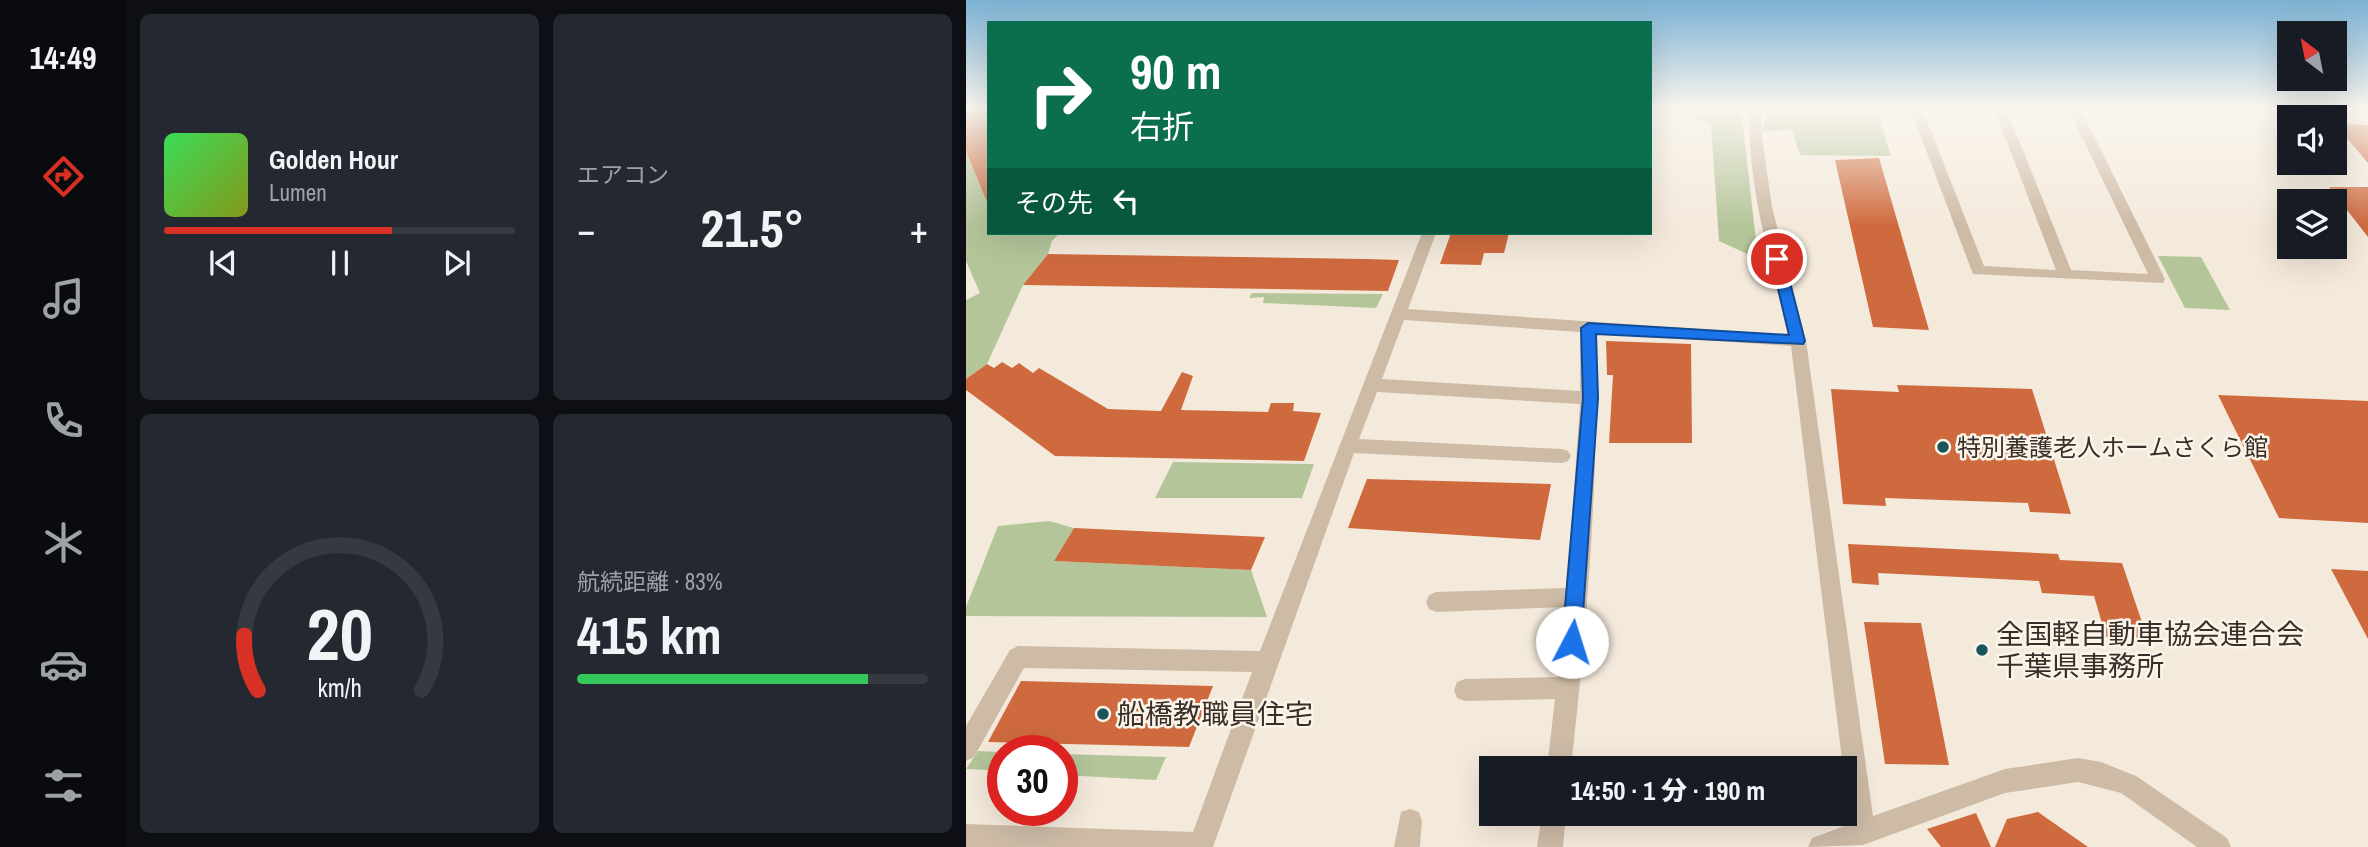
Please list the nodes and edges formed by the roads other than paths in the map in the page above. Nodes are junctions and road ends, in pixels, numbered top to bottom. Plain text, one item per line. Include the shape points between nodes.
1 (1757, 148) edge
2 (1931, 148) edge
3 (2016, 148) edge
4 (2093, 148) edge
5 (1428, 235) edge
6 (2066, 275) junction
7 (1399, 314) junction
8 (1588, 328) junction
9 (1798, 341) junction
10 (1370, 385) junction
11 (1590, 398) junction
12 (1350, 446) junction
13 (1562, 456) dead end
14 (1576, 597) junction
15 (1436, 602) dead end
16 (1267, 662) junction
17 (1567, 688) junction
18 (1465, 690) dead end
19 (966, 749) edge
20 (1560, 756) edge
21 (1410, 821) dead end
22 (1553, 826) edge
23 (1863, 833) junction
24 (966, 836) edge
25 (1200, 846) edge
26 (1407, 847) edge
27 (1550, 847) edge
28 (1821, 847) edge
29 (2218, 847) edge

1 - 9 street via 1765,207
2 - 6 street via 1978,271
3 - 6 street
4 - 6 street via 2158,279
5 - 7 street
7 - 8 street
7 - 10 street
8 - 9 street
8 - 11 street
9 - 23 street
10 - 11 street
10 - 12 street
11 - 14 street
12 - 13 street
12 - 16 street
14 - 15 street
14 - 17 street
16 - 19 street via 1018,656
16 - 25 street
17 - 18 street
17 - 20 street
21 - 26 street
22 - 27 street
23 - 28 street
23 - 29 street via 2005,781 2078,770 2128,784
24 - 25 street

